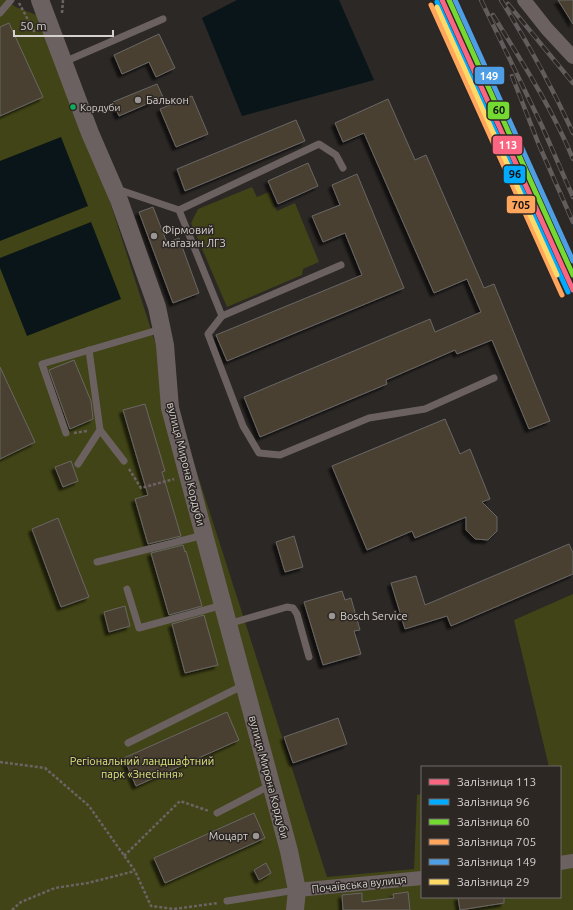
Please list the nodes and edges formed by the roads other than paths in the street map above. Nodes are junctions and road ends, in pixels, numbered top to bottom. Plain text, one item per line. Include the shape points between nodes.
1 (11, 0) edge
2 (40, 0) edge
3 (524, 0) edge
4 (0, 13) edge
5 (163, 19) dead end
6 (573, 57) edge
7 (62, 62) junction
8 (343, 168) dead end
9 (113, 188) junction
10 (180, 210) junction
11 (341, 266) dead end
12 (222, 316) junction
13 (162, 329) junction
14 (89, 350) junction
15 (494, 378) dead end
16 (100, 430) junction
17 (66, 434) road end
18 (124, 462) road end
19 (78, 464) dead end
20 (204, 534) junction
21 (98, 562) dead end
22 (127, 589) dead end
23 (223, 605) junction
24 (228, 624) junction
25 (310, 657) dead end
26 (244, 685) junction
27 (128, 743) dead end
28 (271, 785) junction
29 (217, 813) road end
30 (573, 861) edge
31 (561, 863) edge
32 (421, 878) edge
33 (297, 890) junction
34 (227, 901) road end
35 (295, 910) edge

1 - 4 lane
2 - 7 street, вулиця Мирона Кордуби
3 - 6 street
5 - 7 lane
7 - 9 street, вулиця Мирона Кордуби
8 - 10 lane via 336,156 319,144
9 - 10 lane
9 - 13 street, вулиця Мирона Кордуби via 157,307
10 - 12 lane
11 - 12 lane
12 - 15 lane via 208,334 243,426 259,453 280,455 369,418 425,409
13 - 14 lane
13 - 20 street, вулиця Мирона Кордуби via 170,408
14 - 16 lane
14 - 17 lane via 42,364
16 - 18 lane
16 - 19 lane
20 - 21 lane
20 - 23 street, вулиця Мирона Кордуби
22 - 23 lane via 139,628
23 - 24 street, вулиця Мирона Кордуби
24 - 25 lane via 287,607 293,608
24 - 26 street, вулиця Мирона Кордуби
26 - 27 lane
26 - 28 street, вулиця Мирона Кордуби
28 - 29 lane
28 - 33 street, вулиця Мирона Кордуби
30 - 31 street
32 - 33 street, Почаївська вулиця
33 - 34 lane
33 - 35 street, вулиця Мирона Кордуби

